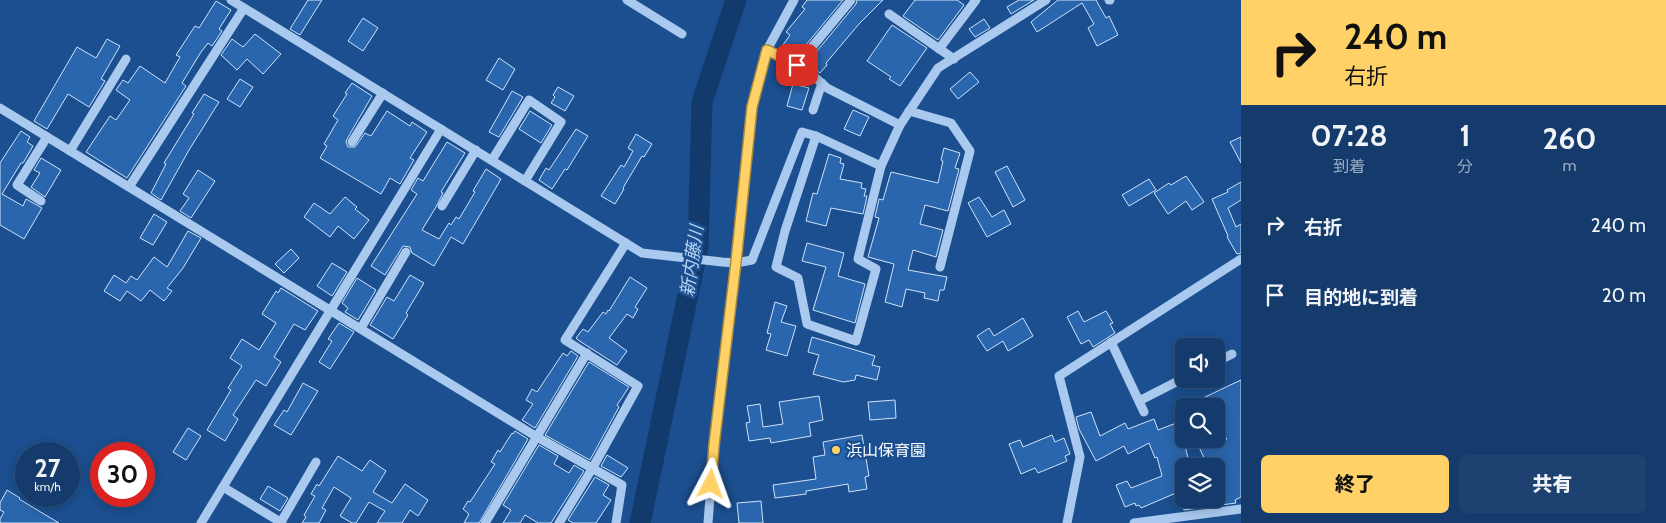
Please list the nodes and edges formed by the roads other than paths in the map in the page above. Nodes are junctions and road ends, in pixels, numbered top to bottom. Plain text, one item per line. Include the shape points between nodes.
1 (231, 0) edge
2 (627, 0) edge
3 (794, 0) edge
4 (851, 0) edge
5 (976, 0) edge
6 (1046, 0) edge
7 (244, 8) junction
8 (889, 14) dead end
9 (682, 34) dead end
10 (939, 49) junction
11 (767, 50) junction
12 (954, 58) junction
13 (126, 59) dead end
14 (797, 65) junction
15 (822, 83) junction
16 (383, 93) junction
17 (0, 108) edge
18 (813, 110) dead end
19 (910, 110) junction
20 (900, 125) junction
21 (441, 129) junction
22 (816, 136) junction
23 (47, 137) junction
24 (352, 142) dead end
25 (476, 150) junction
26 (70, 151) junction
27 (492, 160) junction
28 (881, 166) junction
29 (525, 181) junction
30 (128, 187) junction
31 (41, 201) dead end
32 (442, 206) dead end
33 (626, 243) junction
34 (406, 252) dead end
35 (1241, 259) edge
36 (736, 262) junction
37 (940, 267) dead end
38 (332, 310) junction
39 (361, 328) junction
40 (1111, 342) junction
41 (587, 353) junction
42 (1232, 354) dead end
43 (1225, 358) edge
44 (1175, 383) edge
45 (1139, 401) junction
46 (1144, 412) dead end
47 (537, 437) junction
48 (316, 462) dead end
49 (592, 468) junction
50 (223, 487) junction
51 (1241, 509) edge
52 (201, 523) edge
53 (282, 523) edge
54 (485, 523) edge
55 (558, 523) edge
56 (616, 523) edge
57 (708, 523) edge
58 (1067, 523) edge
59 (1134, 523) edge

1 - 7 street
2 - 9 street
3 - 11 street
4 - 14 street
5 - 10 street
6 - 12 street
7 - 16 street
7 - 30 street
8 - 10 street
10 - 12 street
11 - 14 street
11 - 36 street via 752,107
12 - 19 street via 938,68
13 - 26 street
14 - 15 street
15 - 18 street
15 - 20 street
16 - 21 street
16 - 24 street
17 - 23 street
19 - 20 street
19 - 37 street via 952,123 970,151
20 - 28 street
21 - 25 street
21 - 38 street
22 - 28 street
22 - 28 street via 776,267 798,278 807,324 856,341 876,269 858,259
22 - 36 street via 802,132 752,260
23 - 26 street
23 - 31 street via 17,185
25 - 27 street
25 - 32 street
26 - 30 street
27 - 29 street
27 - 29 street via 529,100 561,122
29 - 33 street
30 - 38 street
33 - 36 street via 642,253 659,256
33 - 41 street via 565,340
34 - 39 street
35 - 40 street
36 - 57 street
38 - 39 street
38 - 50 street
39 - 47 street
40 - 45 street
40 - 58 street via 1059,376 1080,457
41 - 47 street
41 - 49 street via 638,386
42 - 43 street
44 - 45 street
45 - 46 street
47 - 49 street
47 - 54 street
48 - 53 street
49 - 55 street
49 - 56 street via 622,485
50 - 52 street
50 - 53 street
51 - 59 street

